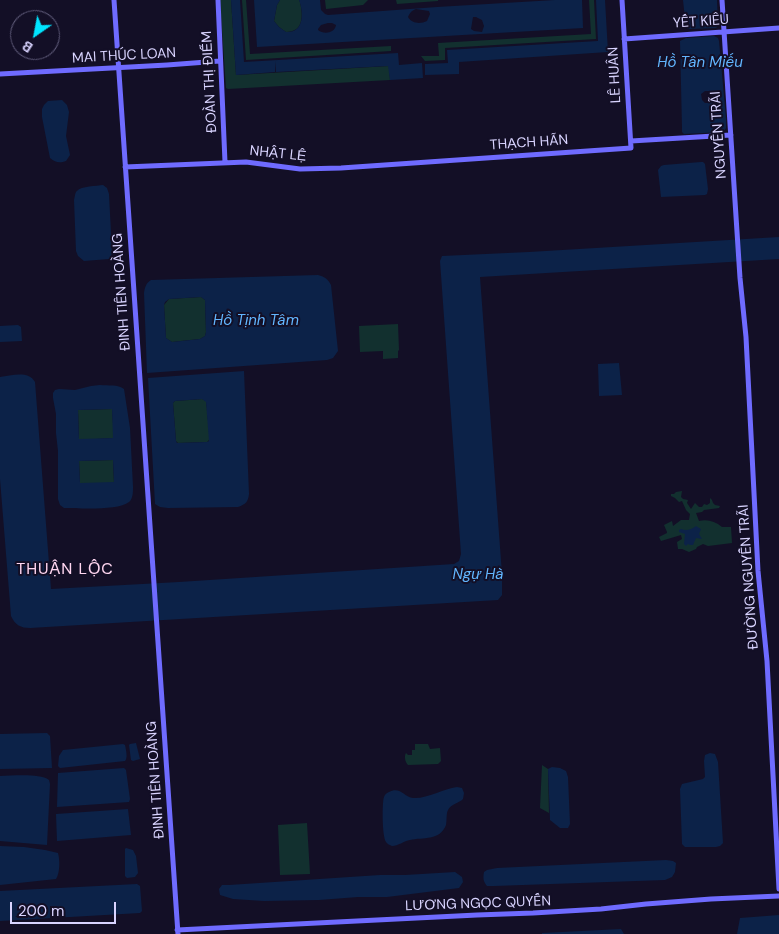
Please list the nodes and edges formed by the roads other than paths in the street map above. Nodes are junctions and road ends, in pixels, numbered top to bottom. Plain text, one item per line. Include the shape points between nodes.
1 (114, 0) edge
2 (218, 0) edge
3 (622, 0) edge
4 (722, 0) edge
5 (779, 28) edge
6 (724, 32) junction
7 (624, 39) junction
8 (220, 61) junction
9 (119, 68) junction
10 (0, 74) edge
11 (731, 134) junction
12 (631, 141) junction
13 (631, 148) joint
14 (225, 162) junction
15 (429, 162) joint
16 (125, 167) junction
17 (739, 264) joint
18 (779, 889) edge
19 (779, 896) edge
20 (178, 932) edge

1 - 9 street, ĐINH TIÊN HOÀNG
2 - 8 street, ĐOÀN THỊ ĐIỂM
3 - 7 street, LÊ HUÂN
4 - 6 street, NGUYỄN TRÃI
5 - 6 street, YẾT KIÊU
6 - 7 street, YẾT KIÊU
6 - 11 street, NGUYỄN TRÃI
7 - 12 street, LÊ HUÂN
8 - 9 street, MAI THÚC LOAN
8 - 14 street, ĐOÀN THỊ ĐIỂM
9 - 10 street, MAI THÚC LOAN
9 - 16 street, ĐINH TIÊN HOÀNG
11 - 12 street
11 - 17 street, NGUYỄN TRÃI
12 - 13 street, LÊ HUÂN
13 - 15 street, THẠCH HÃN
14 - 15 street, NHẬT LỆ via 300,169
14 - 16 street, NHẬT LỆ
16 - 20 street, ĐINH TIÊN HOÀNG
17 - 18 street, ĐƯỜNG NGUYỄN TRÃI via 767,661
19 - 20 street, LƯƠNG NGỌC QUYẾN via 562,912

